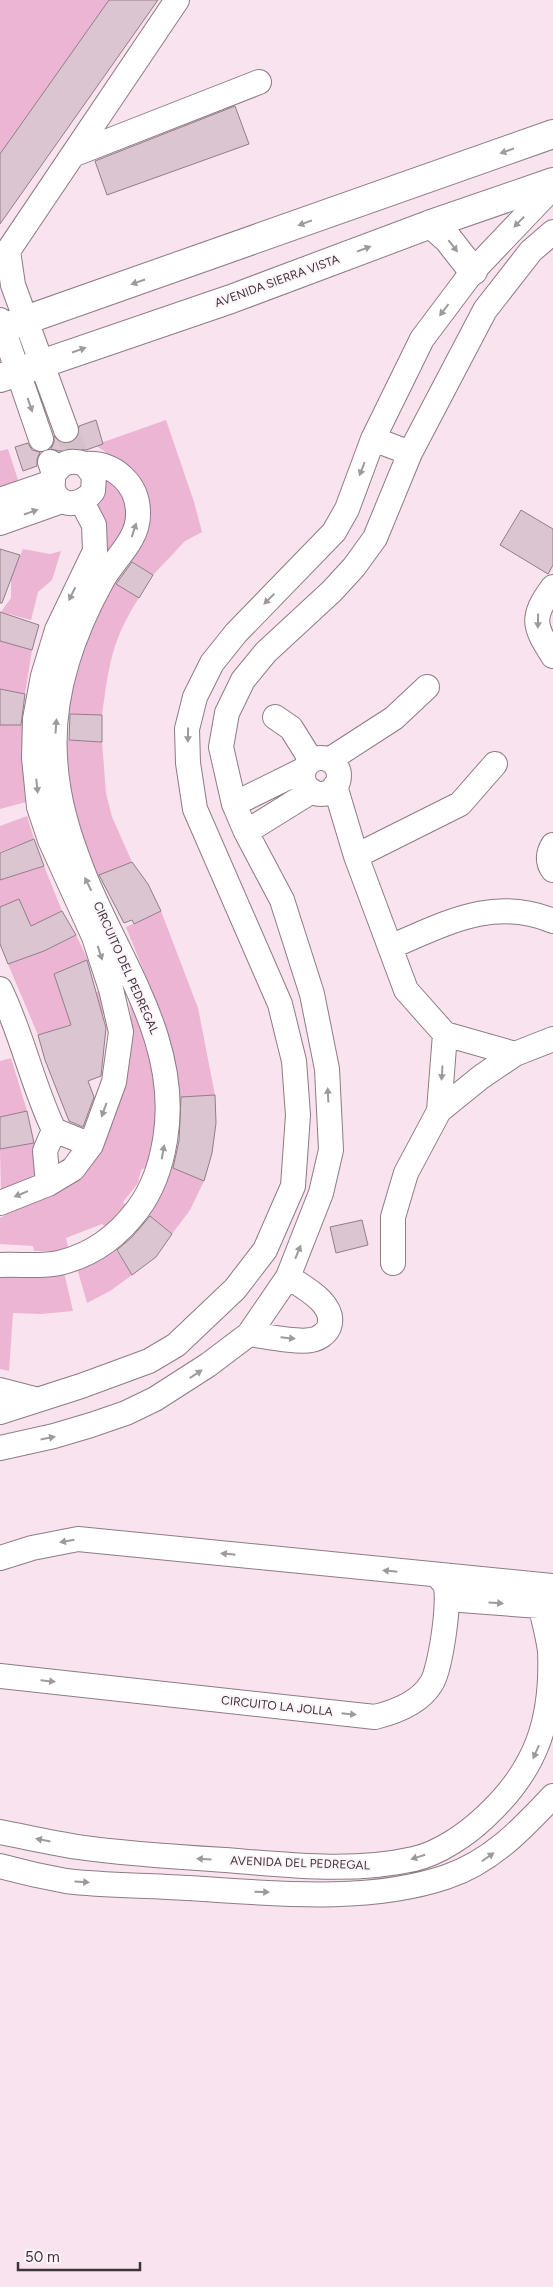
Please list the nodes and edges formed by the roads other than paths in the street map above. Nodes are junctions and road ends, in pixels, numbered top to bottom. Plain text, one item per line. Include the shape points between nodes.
1 (177, 0) edge
2 (259, 82) dead end
3 (553, 134) edge
4 (75, 154) junction
5 (553, 182) edge
6 (553, 187) edge
7 (431, 224) junction
8 (553, 232) edge
9 (4, 255) edge
10 (473, 271) junction
11 (7, 325) edge
12 (20, 371) edge
13 (66, 430) tunnel mouth
14 (41, 439) tunnel mouth
15 (373, 439) junction
16 (410, 453) junction
17 (79, 459) junction
18 (60, 484) junction
19 (0, 500) edge
20 (0, 523) edge
21 (101, 564) junction
22 (553, 587) edge
23 (553, 656) edge
24 (427, 687) dead end
25 (274, 717) dead end
26 (495, 764) dead end
27 (318, 774) junction
28 (234, 804) junction
29 (246, 832) junction
30 (553, 845) edge
31 (356, 856) junction
32 (553, 870) edge
33 (553, 920) edge
34 (390, 947) junction
35 (0, 989) edge
36 (445, 1034) junction
37 (553, 1039) edge
38 (515, 1054) junction
39 (439, 1111) junction
40 (54, 1130) junction
41 (91, 1145) junction
42 (48, 1184) junction
43 (293, 1186) junction
44 (321, 1193) junction
45 (146, 1198) junction
46 (0, 1203) edge
47 (0, 1254) edge
48 (393, 1263) dead end
49 (0, 1264) edge
50 (288, 1276) junction
51 (249, 1334) junction
52 (0, 1390) edge
53 (35, 1399) junction
54 (0, 1412) edge
55 (0, 1448) edge
56 (0, 1558) edge
57 (438, 1576) junction
58 (545, 1596) edge
59 (447, 1599) junction
60 (0, 1676) edge
61 (553, 1796) edge
62 (0, 1832) edge
63 (289, 1865) junction
64 (0, 1866) edge
65 (288, 1893) junction

1 - 4 street
2 - 4 street
3 -> 11 main road
4 - 9 street
5 - 7 main road, AVENIDA SIERRA VISTA
6 -> 10 street
7 -> 10 main road via 448,239
12 -> 7 main road, AVENIDA SIERRA VISTA via 231,299
8 - 16 street via 531,251 485,310
9 - 11 street via 13,285
10 -> 15 street via 422,339
11 - 12 street
12 - 13 street
12 -> 14 street
15 - 16 street
15 -> 43 street via 347,509 334,532 236,633 212,663 195,697 187,729 195,809 280,1004 294,1061 298,1115
16 - 28 street via 375,538 354,567 266,652 242,680 227,713 221,747
17 - 18 street via 64,464
17 - 18 street via 94,476 93,491
21 -> 17 street, CIRCUITO DEL PEDREGAL via 132,538 138,515 129,483 113,468
18 - 19 street
20 -> 18 street
18 - 21 street, CIRCUITO DEL PEDREGAL via 94,525
21 -> 41 street, CIRCUITO DEL PEDREGAL via 77,586 56,630 35,719 34,758 39,807 50,840 94,937 121,1032 114,1082
45 -> 21 street, CIRCUITO DEL PEDREGAL via 161,1162 167,1127 168,1095 161,1047 83,874 65,823 55,756 57,701 75,636
22 -> 23 street via 538,612 538,631
24 - 27 street via 394,718
25 - 27 street via 291,728
26 - 31 street via 460,804
27 - 28 street
27 - 29 street
27 - 31 street
28 - 29 street
44 -> 29 street via 331,1141 327,1068 312,994 282,900
30 - 32 street via 549,854
31 - 34 street
33 - 34 street via 505,910 468,914
34 - 36 street via 406,990
35 - 40 street via 39,1099
36 - 38 street
36 -> 39 street
37 - 38 street
38 - 39 street
39 - 48 street via 406,1173 393,1216
40 - 41 street
40 - 42 street via 45,1151
41 - 42 street, CIRCUITO DEL PEDREGAL via 73,1170
42 -> 46 street, CIRCUITO DEL PEDREGAL
43 - 44 street
43 - 53 street via 265,1250 235,1289 176,1345 149,1361
50 -> 44 street
45 - 47 street via 110,1227 69,1250 35,1256
45 - 49 street, CIRCUITO DEL PEDREGAL via 124,1228 94,1251 58,1264
50 - 51 street
51 -> 50 street via 310,1341 326,1333 330,1326 330,1313 320,1300
55 -> 51 street via 54,1436 126,1413 186,1380
52 - 53 street
53 - 54 street
57 -> 56 street via 78,1539
57 - 58 street
57 - 59 street, CIRCUITO LA JOLLA via 446,1586
59 -> 58 street
58 -> 63 street, AVENIDA DEL PEDREGAL via 551,1690 548,1716 530,1764 494,1809 473,1828 417,1859 377,1866
60 -> 59 street, CIRCUITO LA JOLLA via 376,1717 392,1713 431,1684 439,1666
65 -> 61 street via 366,1893 411,1887 448,1877 483,1860 505,1844
63 -> 62 street, AVENIDA DEL PEDREGAL via 78,1847
63 - 65 street
64 -> 65 street via 67,1881

